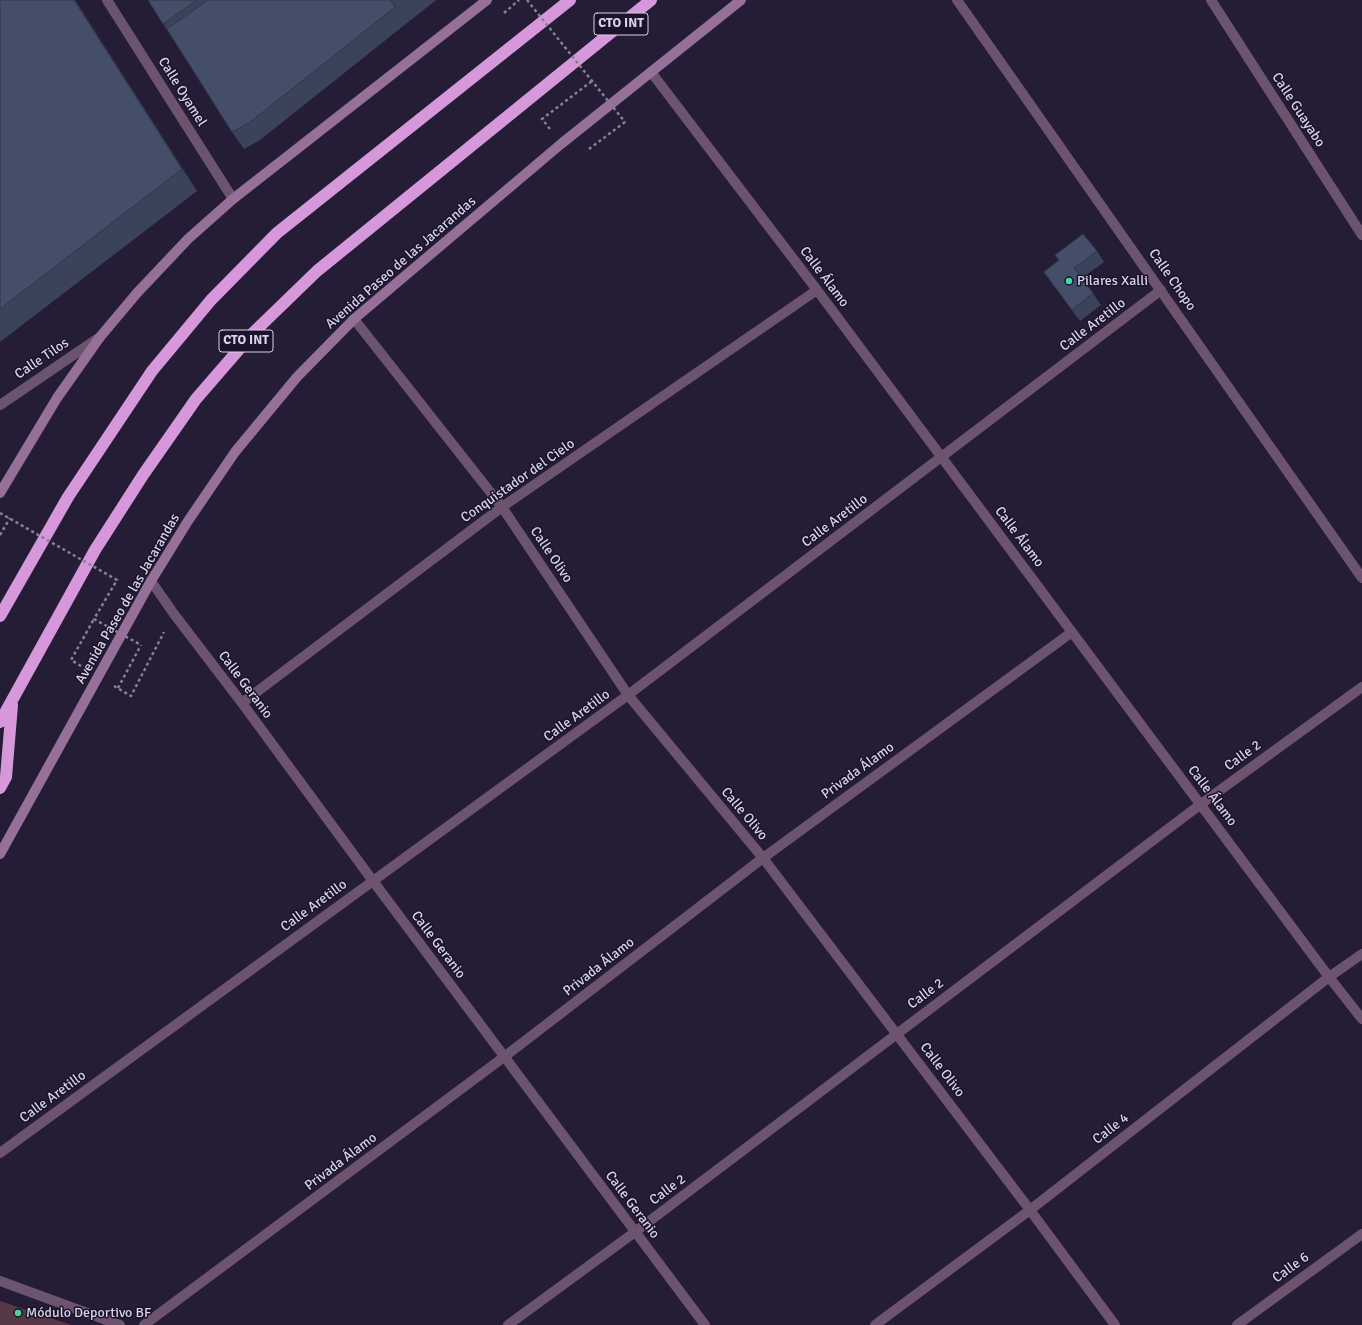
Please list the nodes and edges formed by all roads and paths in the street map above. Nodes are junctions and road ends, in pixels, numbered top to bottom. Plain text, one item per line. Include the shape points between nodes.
1 (107, 0) edge
2 (487, 0) edge
3 (519, 0) edge
4 (528, 0) edge
5 (570, 0) edge
6 (651, 0) edge
7 (741, 0) edge
8 (957, 0) edge
9 (1211, 0) edge
10 (515, 3) dead end
11 (651, 72) junction
12 (592, 81) junction
13 (542, 119) dead end
14 (616, 129) dead end
15 (233, 199) junction
16 (1362, 236) edge
17 (817, 290) junction
18 (1162, 290) junction
19 (354, 319) junction
20 (100, 337) junction
21 (0, 405) edge
22 (942, 457) junction
23 (0, 493) edge
24 (502, 507) junction
25 (0, 513) edge
26 (10, 518) junction
27 (0, 535) edge
28 (1362, 578) edge
29 (151, 581) junction
30 (174, 614) junction
31 (0, 616) edge
32 (94, 619) junction
33 (1072, 632) junction
34 (71, 660) dead end
35 (1362, 687) edge
36 (118, 688) dead end
37 (628, 695) junction
38 (131, 696) dead end
39 (12, 700) junction
40 (242, 703) junction
41 (0, 722) edge
42 (0, 788) edge
43 (1201, 804) junction
44 (0, 854) edge
45 (763, 858) junction
46 (373, 881) junction
47 (1362, 954) edge
48 (1330, 977) junction
49 (1362, 1019) edge
50 (897, 1034) junction
51 (504, 1057) junction
52 (0, 1153) edge
53 (1030, 1210) junction
54 (635, 1232) junction
55 (1362, 1234) edge
56 (0, 1281) edge
57 (120, 1325) edge
58 (144, 1325) edge
59 (508, 1325) edge
60 (705, 1325) edge
61 (875, 1325) edge
62 (1115, 1325) edge
63 (1237, 1325) edge

1 - 15 street, Calle Oyamel
2 - 15 main road
3 - 10 path
4 - 12 path, bridge
5 - 31 highway via 277,233 211,300 152,371 68,497
6 - 39 highway, CTO INT via 317,271 254,332 196,399 143,475 95,550
7 - 11 main road, Avenida Paseo de las Jacarandas
8 - 18 street, Calle Chopo
9 - 16 street, Calle Guayabo
11 - 17 street, Calle Álamo
11 - 19 main road, Avenida Paseo de las Jacarandas via 561,144
12 - 13 path
12 - 14 path, bridge via 625,122
15 - 20 main road via 188,239
17 - 22 street, Calle Álamo
17 - 24 street, Conquistador del Cielo
18 - 22 street, Calle Aretillo
18 - 28 street, Calle Chopo
19 - 24 street, Calle Olivo
19 - 29 main road, Avenida Paseo de las Jacarandas via 297,377 235,452
20 - 21 street, Calle Tilos
20 - 23 main road via 56,398
22 - 33 street, Calle Álamo
22 - 37 street, Calle Aretillo
24 - 37 street, Calle Olivo
24 - 40 street, Conquistador del Cielo
25 - 26 path, bridge
26 - 27 path
26 - 32 path, bridge via 117,580
29 - 30 street, Calle Geranio
29 - 44 main road, Avenida Paseo de las Jacarandas
30 - 38 path
30 - 40 street, Calle Geranio
32 - 34 path
32 - 36 path, bridge via 141,646
33 - 43 street, Calle Álamo
33 - 45 street, Privada Álamo
35 - 43 street, Calle 2
37 - 45 street, Calle Olivo
37 - 46 street, Calle Aretillo
39 - 41 highway, CTO INT
39 - 42 highway via 6,777
40 - 46 street, Calle Geranio
43 - 48 street, Calle Álamo
43 - 50 street, Calle 2
45 - 50 street, Calle Olivo
45 - 51 street, Privada Álamo
46 - 51 street, Calle Geranio
46 - 52 street, Calle Aretillo
47 - 48 street, Calle 4
48 - 49 street, Calle Álamo
48 - 53 street, Calle 4
50 - 53 street, Calle Olivo
50 - 54 street, Calle 2
51 - 54 street, Calle Geranio
51 - 58 street, Privada Álamo
53 - 61 street, Calle 4
53 - 62 street, Calle Olivo
54 - 59 street, Calle 2
54 - 60 street, Calle Geranio
55 - 63 street, Calle 6
56 - 57 street

